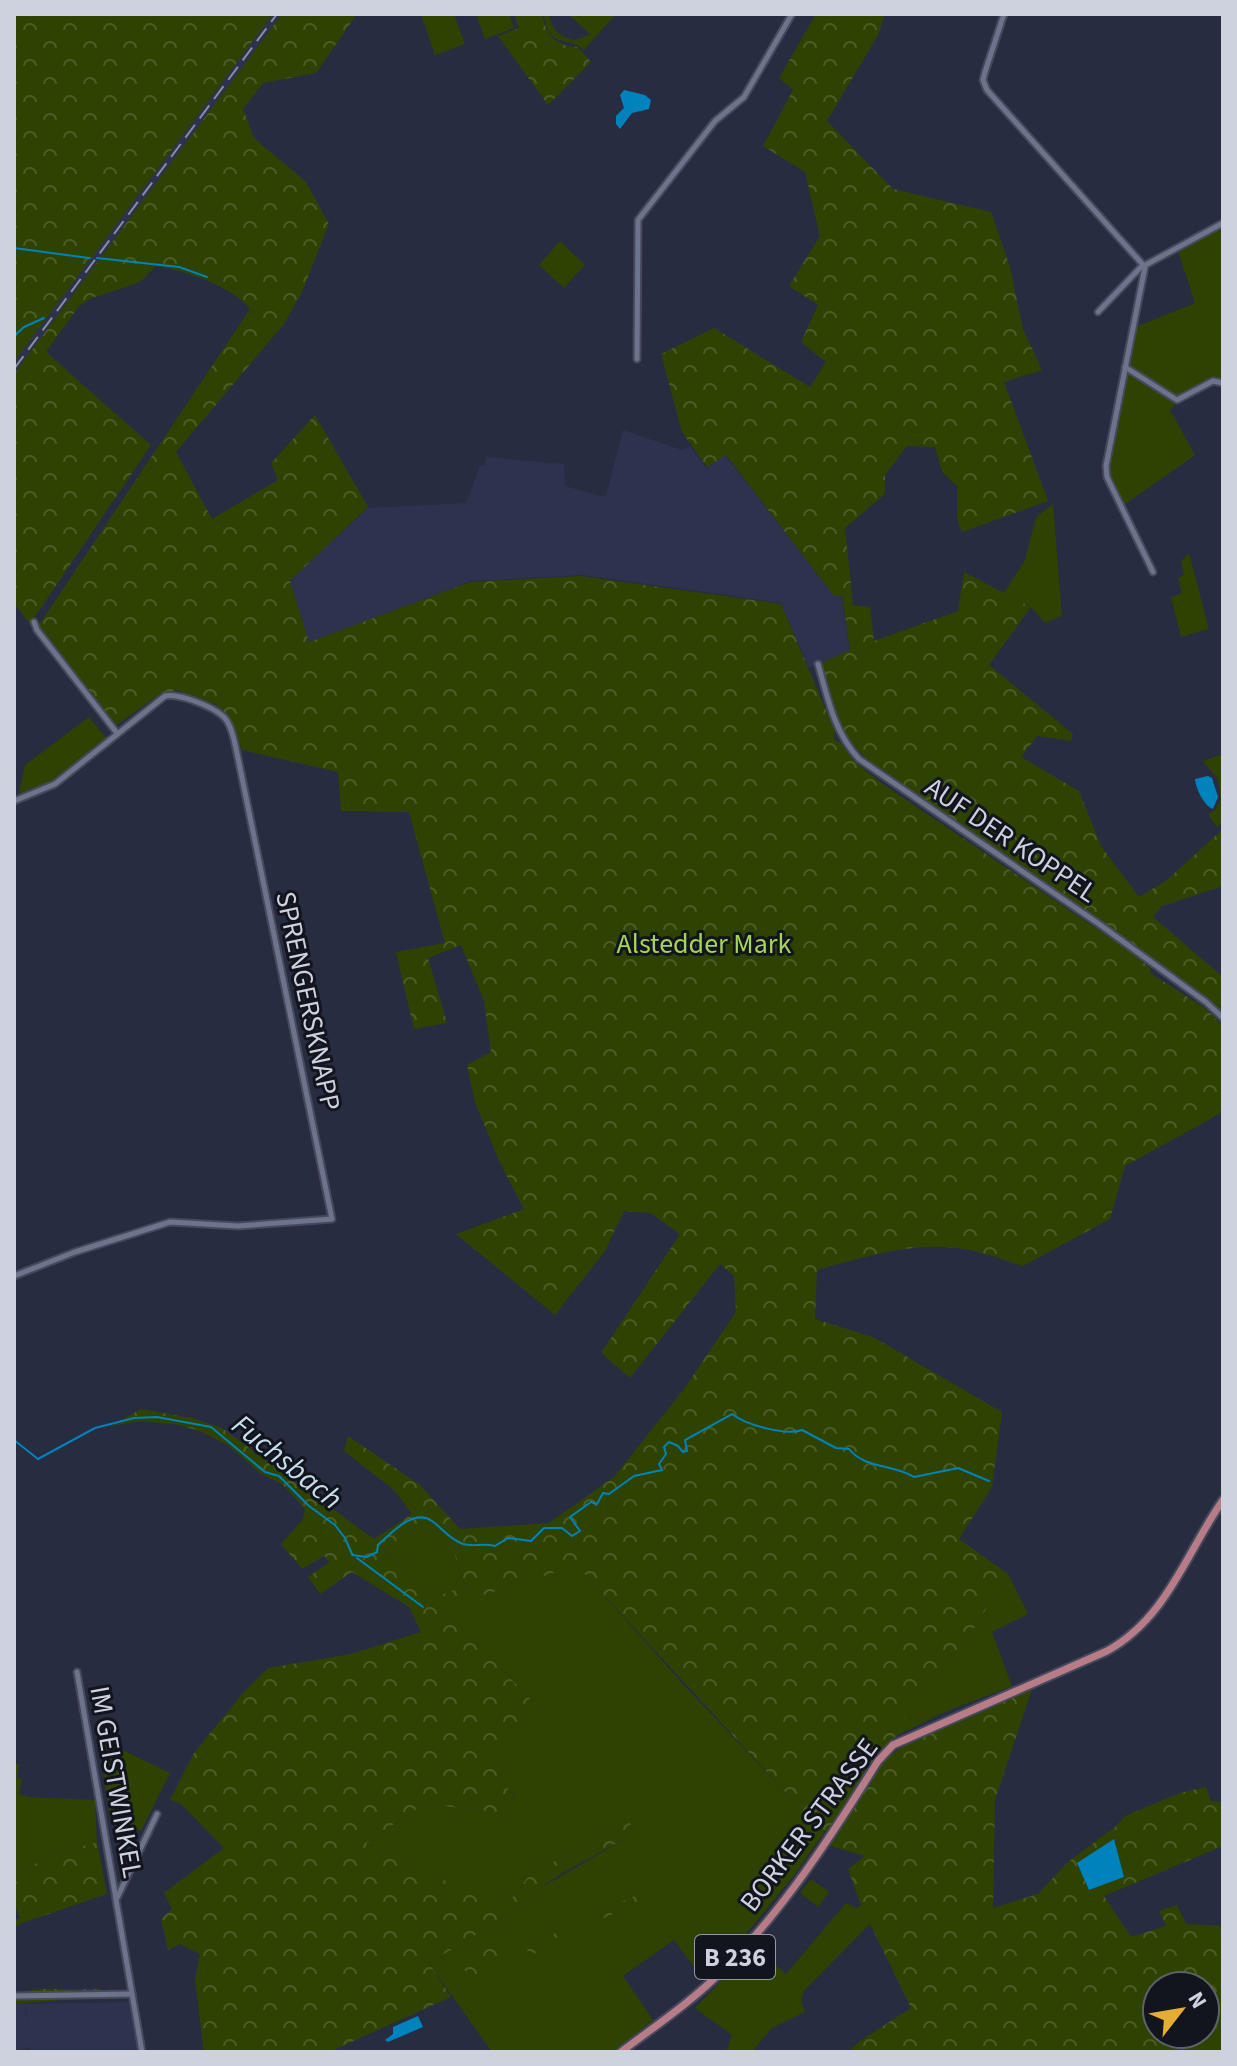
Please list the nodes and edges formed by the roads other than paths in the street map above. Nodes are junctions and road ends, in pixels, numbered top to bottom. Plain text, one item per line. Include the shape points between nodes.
1 (792, 14) edge
2 (1004, 14) edge
3 (1223, 223) edge
4 (1145, 267) junction
5 (1098, 312) dead end
6 (637, 359) dead end
7 (1125, 367) junction
8 (1223, 383) edge
9 (1153, 572) dead end
10 (34, 622) dead end
11 (818, 664) dead end
12 (117, 733) junction
13 (14, 801) edge
14 (1223, 1018) edge
15 (14, 1276) edge
16 (1223, 1500) edge
17 (77, 1672) dead end
18 (157, 1814) dead end
19 (116, 1900) junction
20 (132, 1994) junction
21 (14, 1996) edge
22 (142, 2052) edge
23 (621, 2052) edge

1 - 6 street via 744,97 715,121 638,220
2 - 4 street via 983,80 987,90
3 - 4 street
4 - 5 street
4 - 7 street
7 - 8 street via 1177,400 1213,381
7 - 9 street via 1107,477
10 - 12 street
11 - 14 street, AUF DER KOPPEL via 834,721 859,759 1099,924
12 - 13 street, SPRENGERSKNAPP via 55,784
12 - 15 street, SPRENGERSKNAPP via 170,694 215,711 228,722 332,1219 238,1226 170,1222
16 - 23 main road, BORKER STRASSE / B 236 via 1153,1615 1133,1635 893,1745 805,1873 736,1957
17 - 19 street, IM GEISTWINKEL
18 - 19 street, IM GEISTWINKEL
19 - 20 street, IM GEISTWINKEL
20 - 21 street
20 - 22 street, IM GEISTWINKEL

